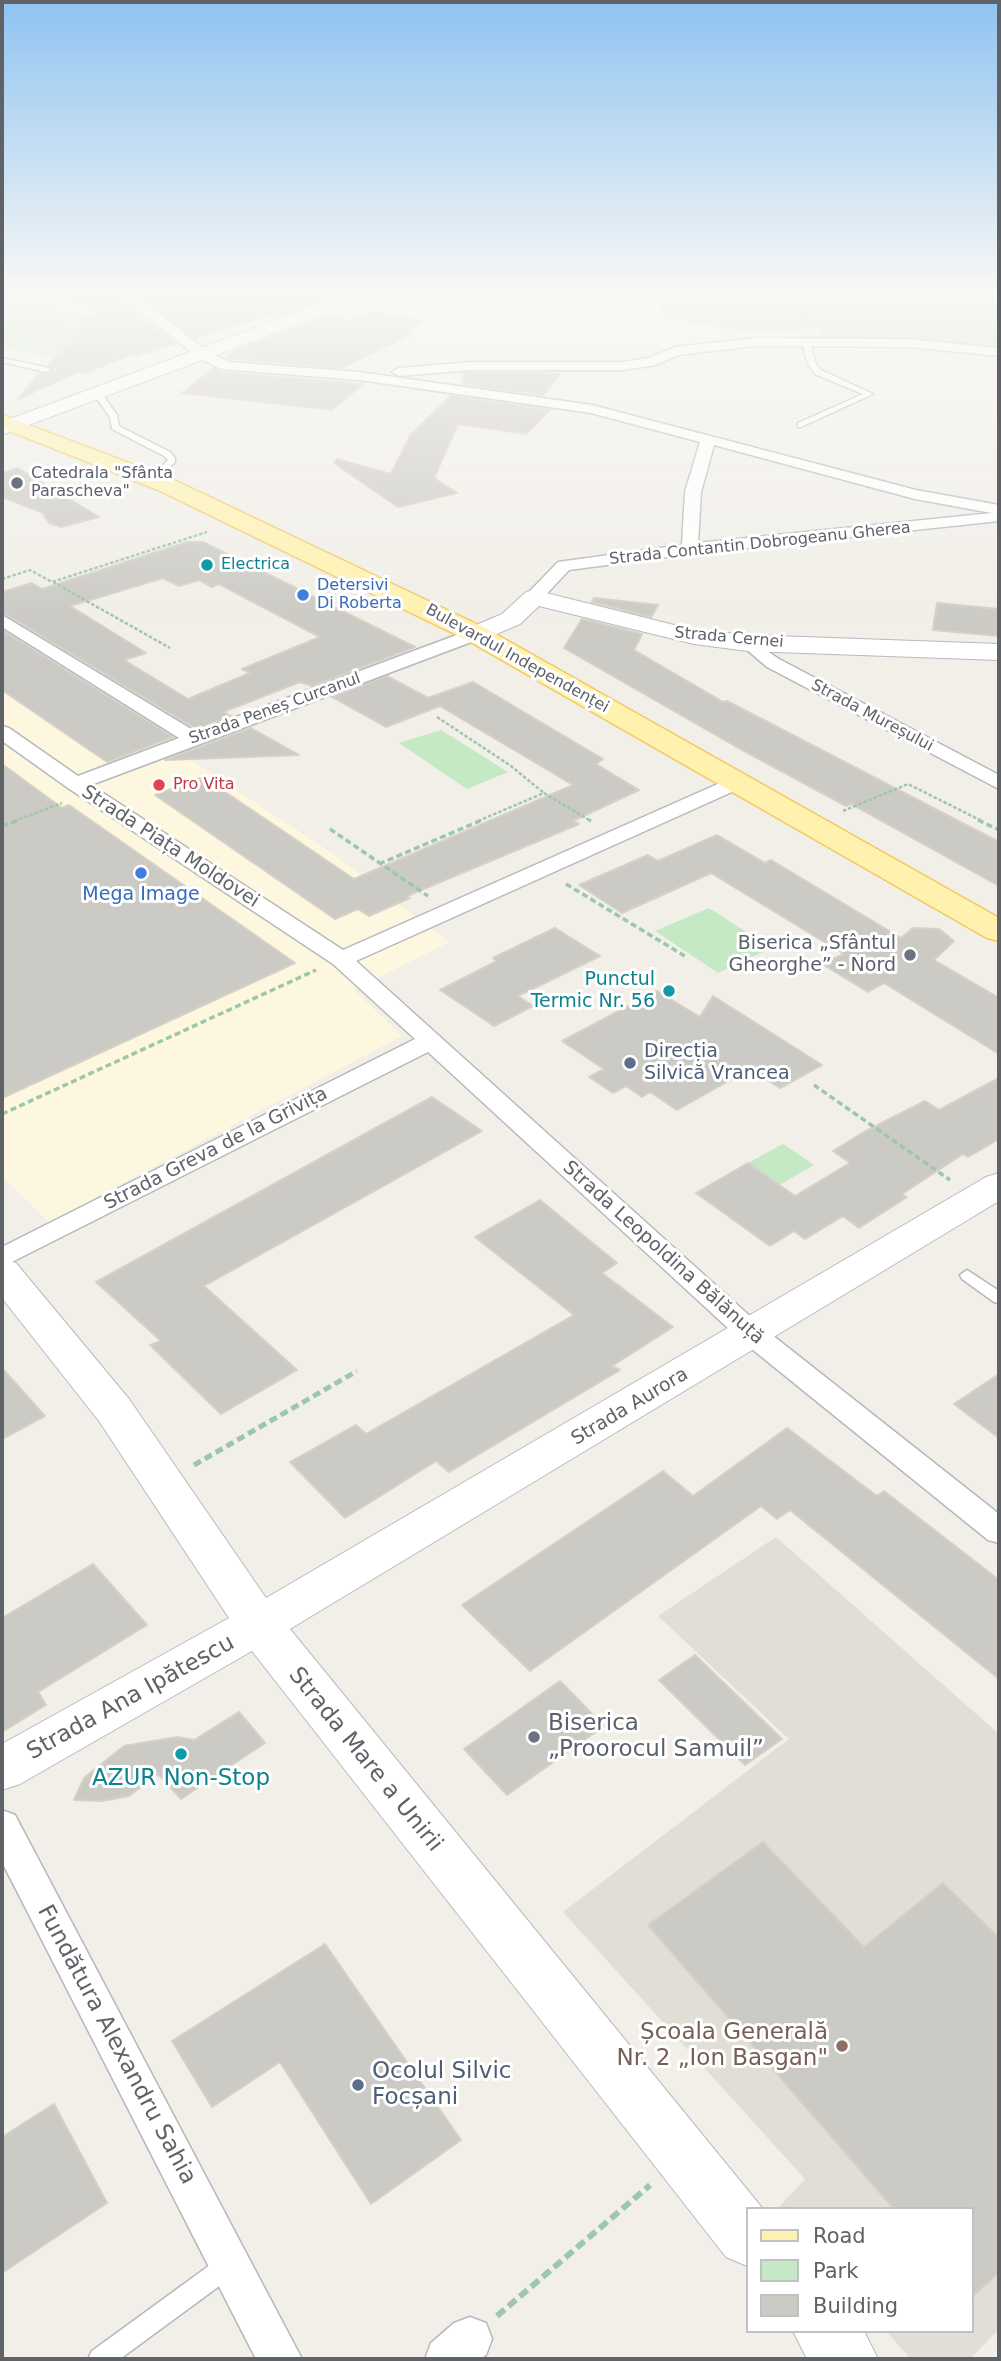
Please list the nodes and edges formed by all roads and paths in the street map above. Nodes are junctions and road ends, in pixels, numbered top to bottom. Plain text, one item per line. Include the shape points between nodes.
1 (91, 398) edge
2 (533, 398) edge
3 (860, 398) edge
4 (101, 399) joint
5 (802, 425) dead end
6 (10, 429) edge
7 (708, 439) junction
8 (2, 444) edge
9 (82, 450) junction
10 (153, 479) junction
11 (999, 510) edge
12 (999, 518) edge
13 (244, 520) junction
14 (690, 549) junction
15 (2, 579) edge
16 (52, 582) junction
17 (534, 597) junction
18 (2, 620) edge
19 (476, 634) junction
20 (748, 643) junction
21 (170, 648) dead end
22 (999, 652) edge
23 (283, 706) joint
24 (437, 717) dead end
25 (2, 732) edge
26 (194, 739) junction
27 (736, 783) junction
28 (999, 783) edge
29 (82, 788) junction
30 (544, 793) junction
31 (810, 825) junction
32 (2, 826) edge
33 (330, 829) dead end
34 (999, 831) edge
35 (616, 836) junction
36 (379, 864) junction
37 (540, 869) junction
38 (450, 909) junction
39 (999, 931) edge
40 (688, 958) dead end
41 (341, 959) junction
42 (430, 1041) junction
43 (814, 1085) dead end
44 (2, 1114) edge
45 (988, 1191) edge
46 (2, 1258) edge
47 (2, 1272) edge
48 (967, 1275) dead end
49 (999, 1298) edge
50 (752, 1334) junction
51 (357, 1371) dead end
52 (162, 1484) junction
53 (999, 1531) edge
54 (260, 1626) junction
55 (2, 1769) edge
56 (2, 1826) edge
57 (683, 2156) junction
58 (746, 2235) edge
59 (230, 2264) junction
60 (826, 2333) edge
61 (458, 2349) edge
62 (100, 2359) edge
63 (280, 2359) edge
64 (847, 2359) edge

1 - 6 main road
2 - 7 street
3 - 5 lane
4 - 6 main road
4 - 10 lane via 114,417 115,427 172,460
6 - 9 main road, Bulevardul Independenței
7 - 11 street via 915,494
7 - 14 street via 693,492
8 - 9 main road
9 - 10 main road, Bulevardul Independenței
10 - 13 main road, Bulevardul Independenței
12 - 14 street, Strada Contantin Dobrogeanu Gherea
13 - 16 path
13 - 19 main road, Bulevardul Independenței
14 - 17 street, Strada Contantin Dobrogeanu Gherea via 564,566
15 - 16 path via 30,570
16 - 21 path
17 - 19 main road via 511,619
17 - 20 main road, Strada Cernei via 656,630
18 - 26 street
19 - 23 street, Strada Peneș Curcanul
19 - 27 main road, Bulevardul Independenței
20 - 22 main road, Strada Cernei
20 - 28 street, Strada Mureșului via 773,663
23 - 26 street, Strada Peneș Curcanul
24 - 30 path
25 - 29 street, Strada Piața Moldovei
26 - 29 street, Strada Peneș Curcanul
27 - 31 main road, Bulevardul Independenței
27 - 35 street
29 - 32 path
29 - 41 street, Strada Piața Moldovei
30 - 35 path
30 - 36 path
31 - 34 path via 908,784
31 - 39 main road, Bulevardul Independenței
33 - 36 path
35 - 37 street
36 - 38 path
37 - 38 street
37 - 40 path
38 - 41 street
41 - 42 street, Strada Leopoldina Bălănuță
41 - 44 path
42 - 46 street, Strada Greva de la Grivița
42 - 50 street, Strada Leopoldina Bălănuță
43 - 45 path
45 - 50 main road, Strada Aurora
47 - 52 main road, Strada Mare a Unirii via 114,1410
48 - 49 lane
50 - 53 street, Strada Leopoldina Bălănuță
50 - 54 main road, Strada Aurora
51 - 52 path
52 - 54 main road, Strada Mare a Unirii
54 - 55 main road, Strada Ana Ipătescu
54 - 57 main road, Strada Mare a Unirii
56 - 59 street, Fundătura Alexandru Sahia
57 - 58 main road, Strada Mare a Unirii
57 - 61 path
59 - 62 lane
59 - 63 street, Fundătura Alexandru Sahia
60 - 64 main road

